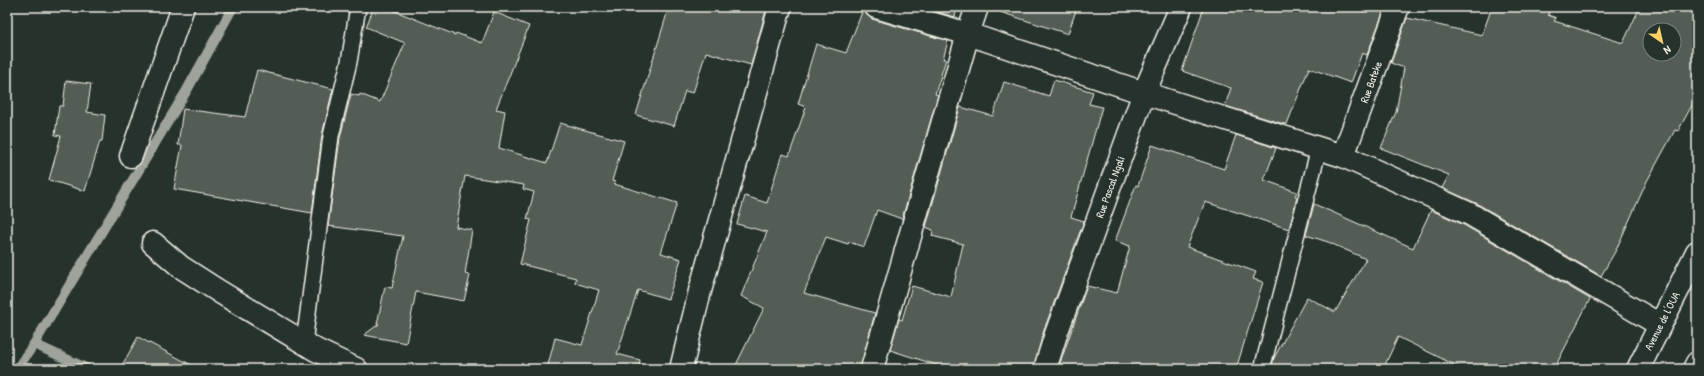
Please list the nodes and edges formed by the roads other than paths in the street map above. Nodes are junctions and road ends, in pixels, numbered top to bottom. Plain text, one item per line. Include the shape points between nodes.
1 (183, 7) edge
2 (358, 7) edge
3 (780, 7) edge
4 (876, 7) edge
5 (977, 7) edge
6 (1181, 7) edge
7 (1398, 7) edge
8 (968, 34) junction
9 (1144, 93) junction
10 (1319, 148) junction
11 (131, 156) dead end
12 (1343, 156) junction
13 (153, 243) dead end
14 (1697, 252) edge
15 (1660, 325) junction
16 (304, 343) junction
17 (1697, 363) edge
18 (356, 369) edge
19 (681, 369) edge
20 (872, 369) edge
21 (1045, 369) edge
22 (1262, 369) edge
23 (1638, 369) edge
24 (1694, 369) edge

1 - 11 street
2 - 16 lane via 349,62 331,136
3 - 19 street via 700,291
4 - 8 street
5 - 8 street
6 - 9 street, Rue Pascal Ngali
7 - 12 street, Rue Bateke
8 - 9 street
8 - 20 street
9 - 10 street
9 - 21 street, Rue Pascal Ngali
10 - 12 street
10 - 22 lane
12 - 15 street via 1470,214
13 - 16 street via 181,267
14 - 15 street, Avenue de l'OUA
15 - 23 street, Avenue de l'OUA
16 - 18 street
17 - 24 street

